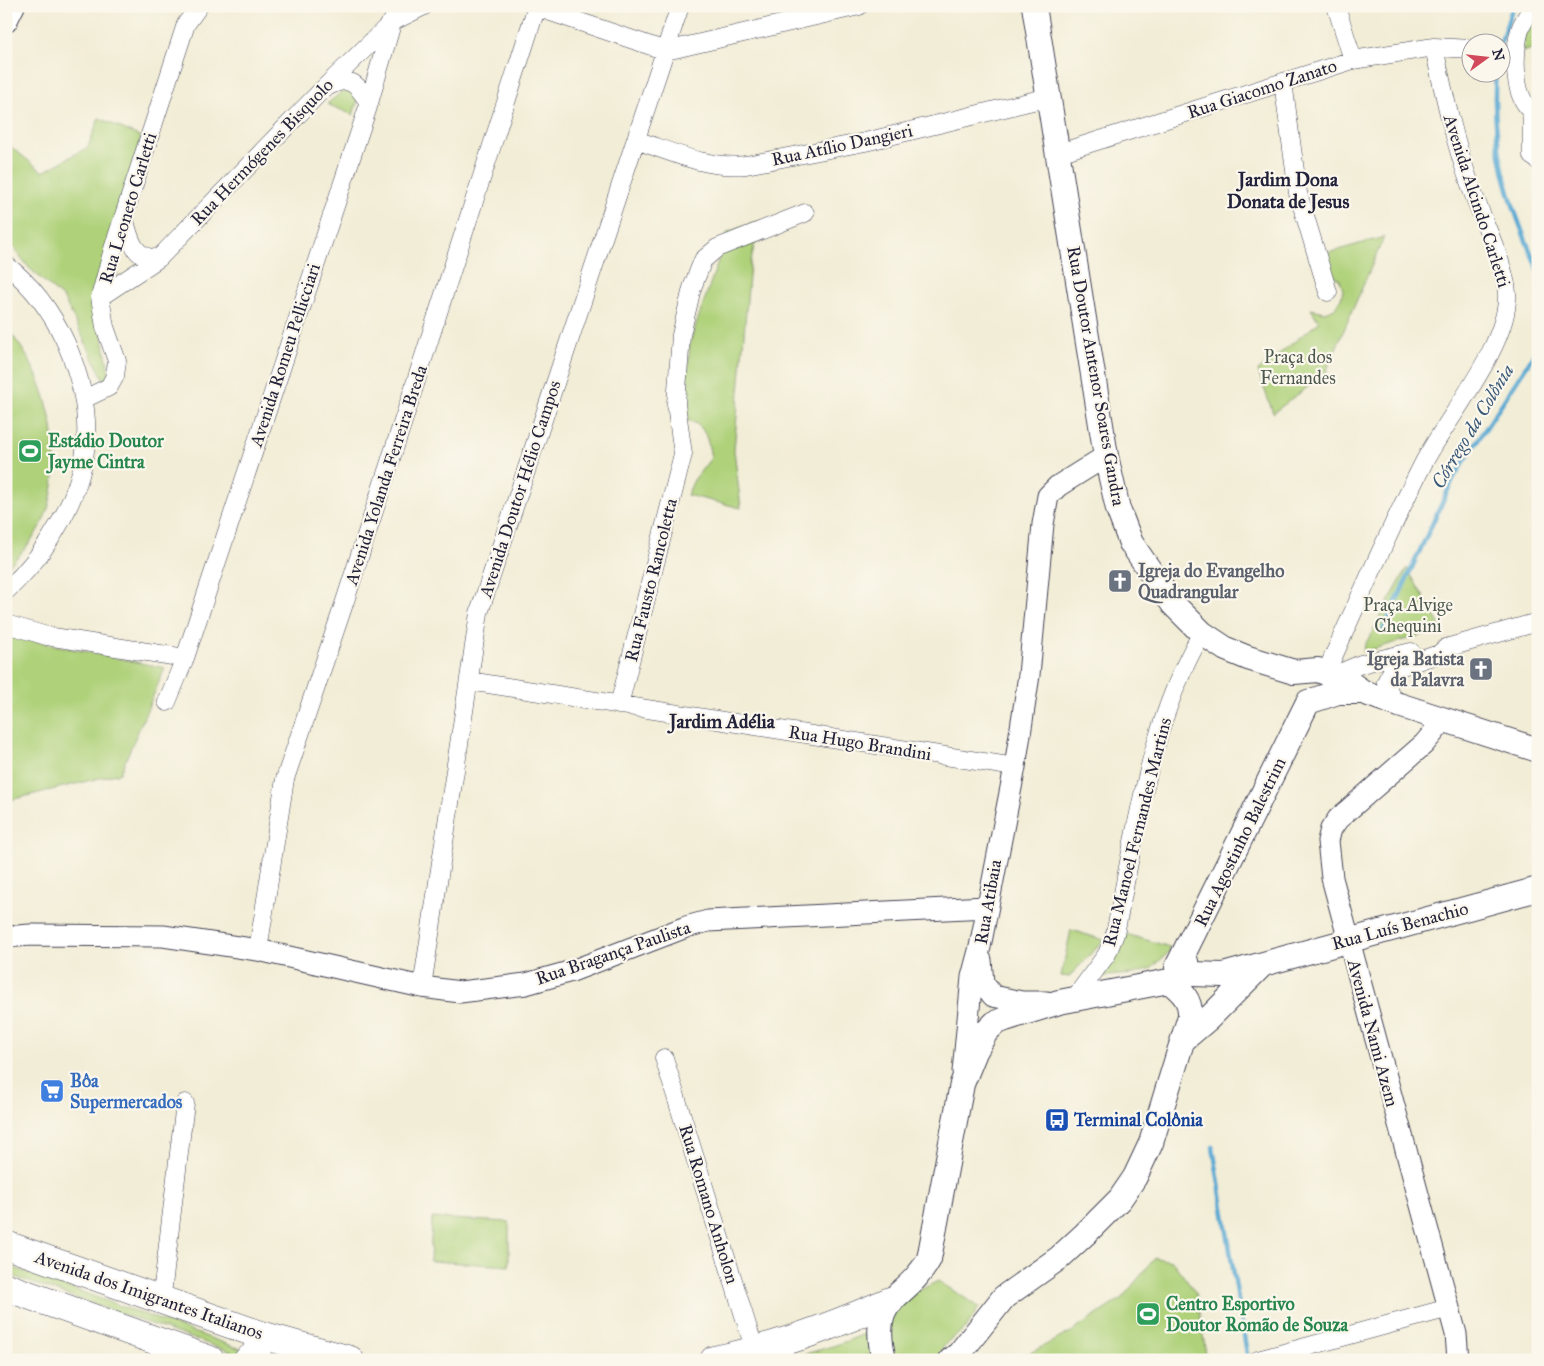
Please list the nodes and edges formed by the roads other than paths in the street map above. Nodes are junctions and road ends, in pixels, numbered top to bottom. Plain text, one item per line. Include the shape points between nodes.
1 (14, 6) edge
2 (200, 6) edge
3 (424, 6) edge
4 (680, 6) edge
5 (859, 6) edge
6 (1034, 6) edge
7 (1336, 6) edge
8 (1533, 6) edge
9 (536, 7) edge
10 (395, 14) edge
11 (6, 22) edge
12 (1512, 46) edge
13 (1434, 47) junction
14 (1462, 49) edge
15 (666, 51) junction
16 (1353, 60) junction
17 (1512, 66) edge
18 (1283, 82) junction
19 (321, 90) junction
20 (1049, 97) junction
21 (369, 103) junction
22 (1535, 112) edge
23 (636, 140) junction
24 (1059, 153) junction
25 (1538, 160) edge
26 (805, 213) dead end
27 (124, 217) junction
28 (159, 258) junction
29 (6, 265) edge
30 (1328, 292) dead end
31 (100, 297) junction
32 (84, 398) junction
33 (1106, 456) junction
34 (6, 591) edge
35 (1538, 622) edge
36 (6, 624) edge
37 (1202, 633) junction
38 (1446, 648) junction
39 (185, 658) junction
40 (1294, 672) junction
41 (1330, 674) junction
42 (469, 681) junction
43 (1363, 692) junction
44 (167, 702) dead end
45 (1308, 702) junction
46 (619, 705) junction
47 (1399, 705) junction
48 (1444, 720) junction
49 (1538, 750) edge
50 (1014, 767) junction
51 (1538, 890) edge
52 (986, 907) junction
53 (6, 937) edge
54 (1347, 940) junction
55 (980, 947) junction
56 (258, 950) junction
57 (1184, 954) junction
58 (1263, 964) junction
59 (1169, 981) junction
60 (422, 987) junction
61 (1067, 1000) junction
62 (1183, 1040) junction
63 (664, 1058) dead end
64 (962, 1084) junction
65 (185, 1103) dead end
66 (6, 1245) edge
67 (6, 1287) edge
68 (160, 1299) junction
69 (890, 1300) junction
70 (1449, 1308) junction
71 (261, 1335) junction
72 (755, 1350) junction
73 (958, 1358) edge
74 (1459, 1358) edge
75 (210, 1360) edge
76 (248, 1360) edge
77 (350, 1360) edge
78 (714, 1360) edge
79 (884, 1360) edge
80 (1258, 1360) edge

1 - 11 street
2 - 27 street, Rua Leoneto Carletti via 186,24
3 - 10 street, Rua Hermógenes Bisquolo
4 - 15 street, Avenida Doutor Hélio Campos
5 - 15 street
6 - 20 main road, Rua Doutor Antenor Soares Gandra
7 - 16 street
8 - 12 street
9 - 15 street
9 - 56 street, Avenida Yolanda Ferreira Breda via 285,780
10 - 19 street, Rua Hermógenes Bisquolo
10 - 21 street, Avenida Romeu Pellicciari
13 - 14 street, Rua Giacomo Zanato
13 - 16 street, Rua Giacomo Zanato
13 - 41 street, Avenida Alcindo Carletti via 1442,89 1468,181 1501,268 1507,292 1506,312 1498,340 1420,470 1379,553
15 - 23 street, Avenida Doutor Hélio Campos
16 - 18 street, Rua Giacomo Zanato
17 - 22 street via 1521,98
18 - 24 street, Rua Giacomo Zanato
18 - 30 street via 1298,193
19 - 21 street via 339,80 351,82 359,87
19 - 28 street, Rua Hermógenes Bisquolo
20 - 23 street, Rua Atílio Dangieri via 865,142 736,166 702,162
20 - 24 main road, Rua Doutor Antenor Soares Gandra
21 - 39 street, Avenida Romeu Pellicciari
22 - 25 street via 1532,156
23 - 42 street, Avenida Doutor Hélio Campos via 479,613
24 - 33 main road, Rua Doutor Antenor Soares Gandra
26 - 46 street, Rua Fausto Rancoletta via 717,248 703,260 692,288 681,336 676,404 683,454
27 - 28 street via 131,244 145,258
27 - 31 street, Rua Leoneto Carletti
28 - 31 street, Rua Hermógenes Bisquolo
29 - 32 street via 35,292 54,319 74,362
31 - 32 street, Rua Leoneto Carletti via 116,361 115,376 109,387
32 - 34 street via 86,440 70,502 46,545
33 - 37 main road, Rua Doutor Antenor Soares Gandra via 1118,509 1131,543 1173,604
33 - 50 street, Rua Atibaia via 1058,486 1048,496 1029,675
35 - 38 street
36 - 39 street via 48,636
37 - 40 main road, Rua Doutor Antenor Soares Gandra via 1226,649
37 - 61 street, Rua Manoel Fernandes Martins via 1186,661 1156,740 1115,934 1107,954
38 - 41 street via 1436,646
38 - 47 street via 1439,654 1393,669 1388,675 1387,690
39 - 44 street, Avenida Romeu Pellicciari
40 - 41 main road, Rua Doutor Antenor Soares Gandra via 1318,670
40 - 45 main road via 1304,685
41 - 43 main road, Rua Doutor Antenor Soares Gandra
42 - 46 street, Rua Hugo Brandini
42 - 60 street, Avenida Doutor Hélio Campos
43 - 45 main road via 1338,692
43 - 47 main road, Rua Doutor Antenor Soares Gandra
45 - 57 main road, Rua Agostinho Balestrim
46 - 50 street, Rua Hugo Brandini
47 - 48 main road, Rua Doutor Antenor Soares Gandra
48 - 49 main road, Rua Doutor Antenor Soares Gandra
48 - 54 street, Avenida Nami Azem via 1424,744 1338,819 1331,829 1328,854
50 - 52 street, Rua Atibaia
51 - 54 main road, Rua Luís Benachio
52 - 55 street, Rua Atibaia
52 - 60 street, Rua Bragança Paulista via 708,921 572,971 526,984 460,992
53 - 56 street, Rua Bragança Paulista via 163,936
54 - 58 main road, Rua Luís Benachio
54 - 70 street, Avenida Nami Azem
55 - 61 street via 983,983 993,996 1022,1002
55 - 64 street, Rua Atibaia via 971,986
56 - 60 street, Rua Bragança Paulista
57 - 58 main road, Rua Luís Benachio via 1193,974 1223,976
57 - 59 main road, Rua Agostinho Balestrim
58 - 62 main road, Rua Luís Benachio
59 - 61 main road
59 - 62 main road via 1185,995 1191,1009
61 - 64 main road via 995,1024 978,1046
62 - 73 main road via 1151,1143 1120,1199 1059,1258 1004,1297
63 - 72 street, Rua Romano Anholon
64 - 69 main road, Rua Atibaia via 929,1259 922,1271
65 - 68 street
66 - 68 main road, Avenida dos Imigrantes Italianos
67 - 75 main road
68 - 71 main road, Avenida dos Imigrantes Italianos
69 - 72 main road via 843,1323
69 - 79 main road, Rua Atibaia via 880,1328
70 - 74 street, Avenida Nami Azem
70 - 80 street
71 - 76 main road via 256,1354
71 - 77 main road, Avenida dos Imigrantes Italianos
72 - 78 main road

